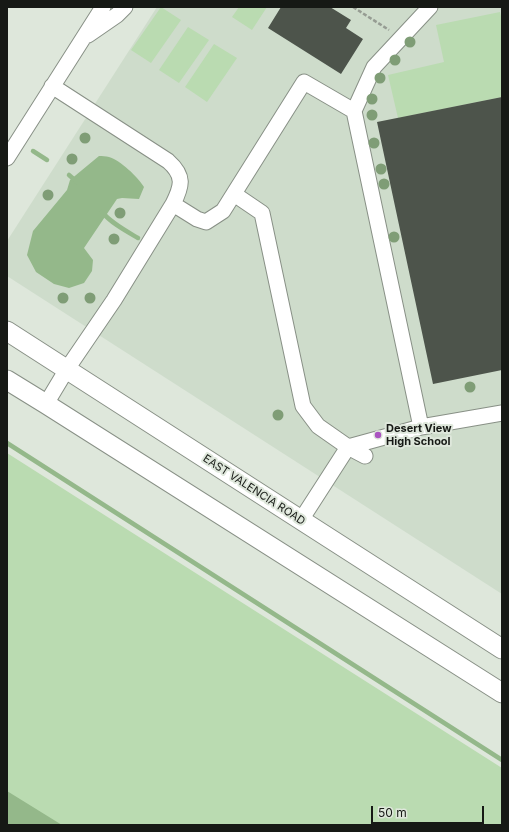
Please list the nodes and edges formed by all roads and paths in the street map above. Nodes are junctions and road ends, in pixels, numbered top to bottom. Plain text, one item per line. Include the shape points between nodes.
1 (103, 7) edge
2 (125, 7) edge
3 (353, 7) edge
4 (430, 7) edge
5 (83, 38) junction
6 (401, 38) junction
7 (52, 86) junction
8 (354, 111) junction
9 (7, 158) edge
10 (234, 194) junction
11 (173, 204) junction
12 (7, 331) edge
13 (67, 369) junction
14 (7, 380) edge
15 (46, 404) junction
16 (502, 413) edge
17 (421, 427) junction
18 (348, 447) junction
19 (365, 456) dead end
20 (301, 520) junction
21 (502, 649) edge
22 (449, 659) junction
23 (502, 679) edge
24 (502, 693) edge

1 - 5 street
2 - 5 street
3 - 6 path
4 - 6 street
5 - 7 street
6 - 8 street via 374,67
7 - 9 street
7 - 11 street via 175,167 181,184
8 - 10 street via 304,82
8 - 17 street
10 - 11 street via 223,211 206,222
10 - 18 street via 262,213 303,406 318,426
11 - 13 street via 114,300
12 - 13 main road, EAST VALENCIA ROAD
13 - 15 street
13 - 20 main road, EAST VALENCIA ROAD
14 - 15 main road
15 - 22 main road
16 - 17 street
17 - 18 street
18 - 19 street
18 - 20 street
20 - 21 main road, EAST VALENCIA ROAD
22 - 23 main road
22 - 24 main road

